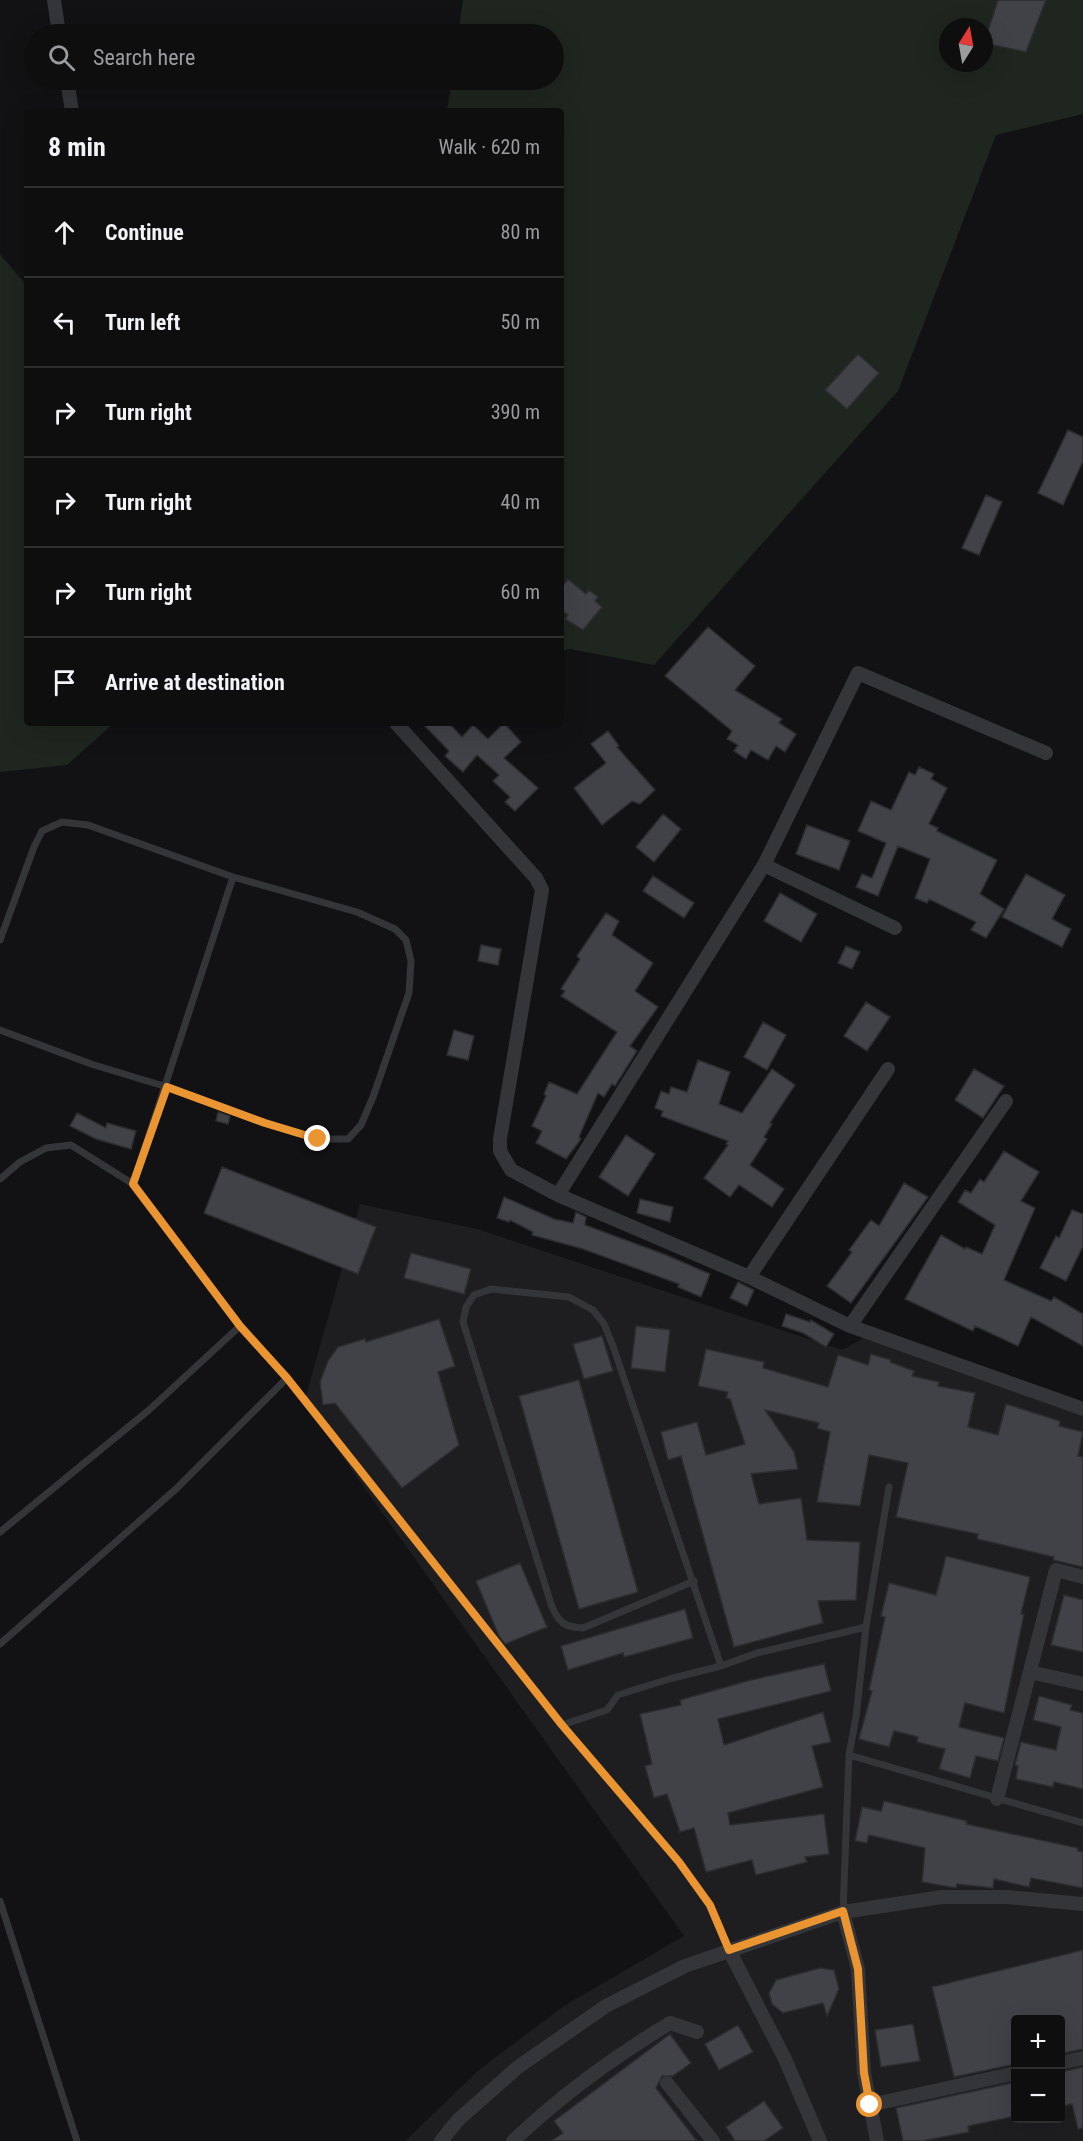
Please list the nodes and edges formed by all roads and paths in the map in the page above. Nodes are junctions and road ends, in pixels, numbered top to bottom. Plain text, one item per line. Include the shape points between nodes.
1 (54, 0) edge
2 (58, 24) edge
3 (69, 90) edge
4 (72, 108) edge
5 (399, 726) edge
6 (1046, 753) dead end
7 (764, 865) junction
8 (233, 878) junction
9 (895, 928) dead end
10 (0, 940) edge
11 (0, 1030) edge
12 (888, 1069) dead end
13 (167, 1087) junction
14 (1006, 1101) dead end
15 (0, 1179) edge
16 (133, 1184) junction
17 (558, 1195) junction
18 (749, 1277) junction
19 (240, 1326) junction
20 (850, 1326) junction
21 (287, 1378) junction
22 (1083, 1409) edge
23 (889, 1487) dead end
24 (0, 1532) edge
25 (1083, 1577) edge
26 (694, 1581) junction
27 (866, 1627) junction
28 (0, 1644) edge
29 (721, 1666) junction
30 (1030, 1672) junction
31 (1083, 1684) edge
32 (562, 1725) junction
33 (849, 1755) junction
34 (998, 1799) junction
35 (1083, 1822) edge
36 (0, 1901) edge
37 (1083, 1904) edge
38 (843, 1911) junction
39 (729, 1950) junction
40 (697, 2032) dead end
41 (1083, 2058) edge
42 (1065, 2062) edge
43 (1011, 2074) edge
44 (667, 2083) dead end
45 (870, 2105) junction
46 (77, 2141) edge
47 (441, 2141) edge
48 (513, 2141) edge
49 (713, 2141) edge
50 (820, 2141) edge
51 (877, 2141) edge

1 - 2 street
3 - 4 street
5 - 17 street via 540,883 542,890 500,1151 511,1170
6 - 7 street via 858,673
7 - 9 street
7 - 17 street
8 - 10 lane via 88,825 62,822 42,831
8 - 13 lane
8 - 13 lane via 357,912 395,929 406,940 411,961 409,993 373,1097 361,1125 348,1139 307,1136
11 - 13 lane
12 - 18 street
13 - 16 lane
14 - 20 street
15 - 16 lane via 46,1148 71,1145
16 - 19 lane
17 - 18 street
18 - 20 street
19 - 21 lane
19 - 24 lane via 149,1410
20 - 22 street
21 - 28 lane via 177,1488
21 - 32 lane
23 - 27 lane
25 - 30 street via 1056,1570
26 - 26 lane via 613,1346 593,1310 569,1297 491,1289 474,1295 463,1322 559,1622 583,1628
26 - 29 lane
27 - 29 lane via 757,1653
27 - 33 lane
29 - 32 lane via 618,1695 607,1710
30 - 31 street
30 - 34 street
32 - 39 lane via 679,1862 710,1905
33 - 34 lane
33 - 38 lane
34 - 35 lane
36 - 46 lane
37 - 38 street via 1007,1897 942,1897
38 - 39 street
38 - 45 street via 858,1969 864,2073
39 - 47 street via 685,1966 606,2006 518,2067 458,2120
39 - 50 street via 785,2059
40 - 48 street via 670,2024 558,2099
41 - 42 street
43 - 45 street
44 - 49 street
45 - 51 street

